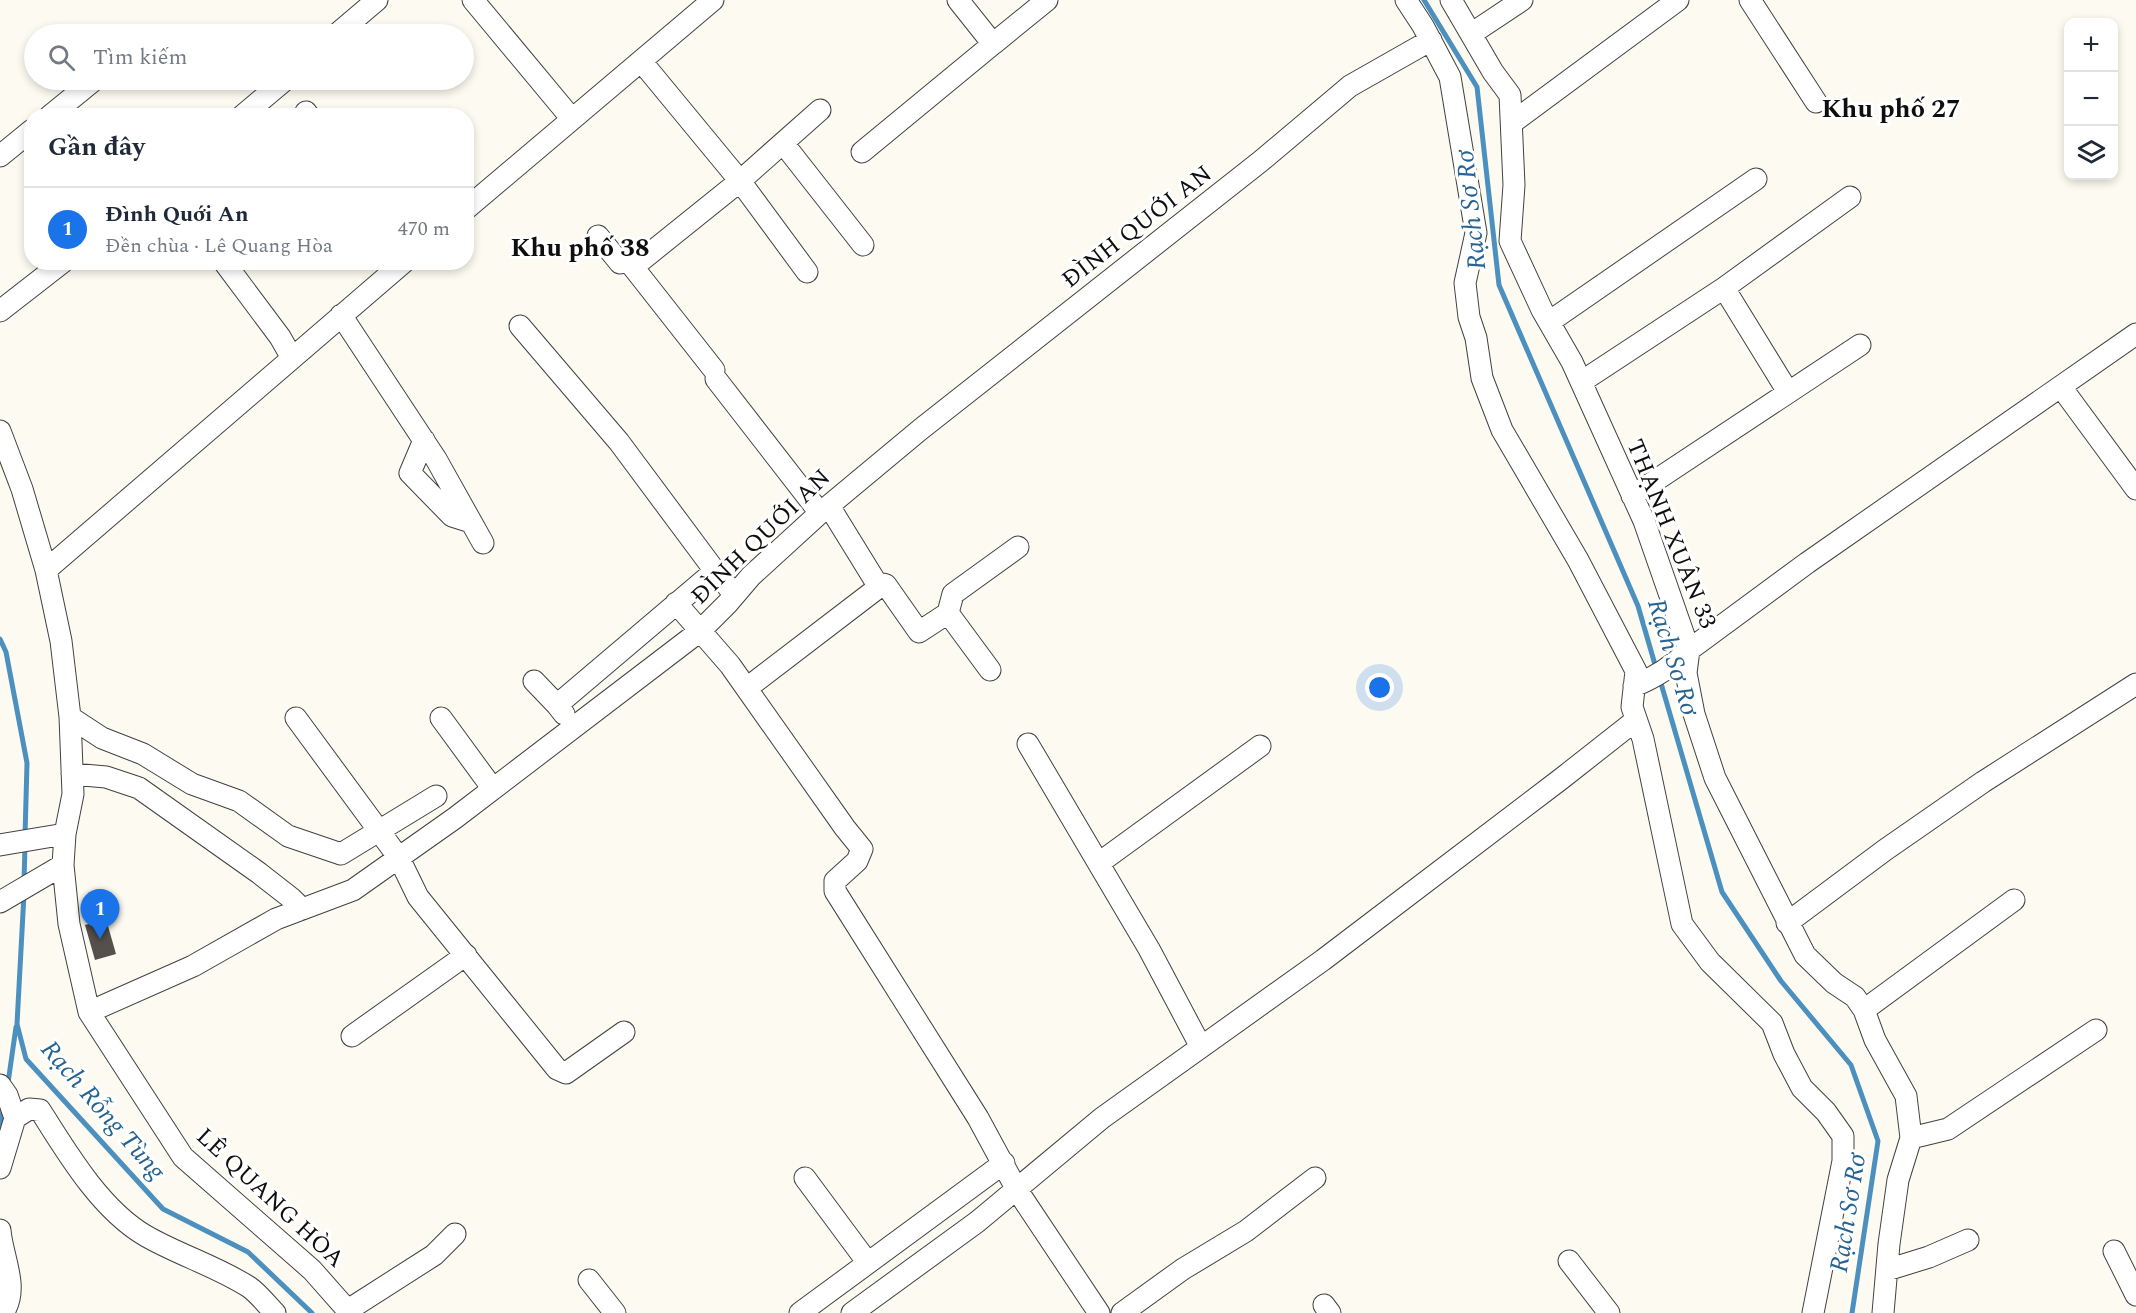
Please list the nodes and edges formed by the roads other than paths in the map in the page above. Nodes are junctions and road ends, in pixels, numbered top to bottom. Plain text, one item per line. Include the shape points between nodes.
1 (377, 0) edge
2 (473, 0) edge
3 (958, 0) edge
4 (1047, 0) edge
5 (1406, 0) edge
6 (1451, 0) edge
7 (1522, 0) edge
8 (1678, 0) edge
9 (1750, 0) edge
10 (700, 4) edge
11 (349, 24) edge
12 (1471, 34) junction
13 (1431, 40) junction
14 (993, 44) junction
15 (641, 61) junction
16 (82, 90) edge
17 (273, 90) edge
18 (1816, 102) dead end
19 (60, 108) edge
20 (252, 108) edge
21 (820, 110) dead end
22 (572, 119) junction
23 (1513, 122) junction
24 (24, 136) edge
25 (783, 143) junction
26 (862, 152) dead end
27 (0, 156) edge
28 (1756, 179) dead end
29 (740, 181) junction
30 (1850, 196) dead end
31 (474, 202) edge
32 (598, 236) dead end
33 (863, 245) dead end
34 (633, 267) junction
35 (53, 270) edge
36 (230, 270) edge
37 (394, 270) edge
38 (807, 272) dead end
39 (1724, 288) junction
40 (0, 311) edge
41 (341, 315) junction
42 (1549, 322) junction
43 (520, 326) dead end
44 (2136, 334) edge
45 (1860, 345) dead end
46 (292, 358) junction
47 (1581, 382) junction
48 (2061, 387) junction
49 (1788, 392) junction
50 (0, 431) edge
51 (424, 440) junction
52 (2136, 489) edge
53 (1632, 496) junction
54 (824, 509) junction
55 (471, 522) junction
56 (483, 543) dead end
57 (1018, 547) dead end
58 (46, 570) junction
59 (715, 571) junction
60 (874, 579) dead end
61 (734, 594) junction
62 (676, 603) junction
63 (948, 613) junction
64 (700, 631) junction
65 (1684, 655) junction
66 (990, 670) dead end
67 (534, 681) dead end
68 (1639, 684) junction
69 (2136, 684) edge
70 (747, 688) junction
71 (557, 705) junction
72 (70, 717) junction
73 (296, 717) dead end
74 (441, 718) dead end
75 (1636, 720) junction
76 (573, 727) junction
77 (1028, 744) dead end
78 (1260, 746) dead end
79 (72, 774) junction
80 (493, 789) junction
81 (436, 796) dead end
82 (379, 831) junction
83 (58, 835) junction
84 (0, 844) edge
85 (399, 858) junction
86 (1099, 863) junction
87 (63, 866) junction
88 (2014, 900) dead end
89 (0, 903) edge
90 (302, 909) junction
91 (1787, 923) junction
92 (466, 955) junction
93 (1864, 1010) junction
94 (89, 1012) junction
95 (2096, 1030) dead end
96 (624, 1032) dead end
97 (352, 1036) dead end
98 (1201, 1047) junction
99 (4, 1090) edge
100 (15, 1118) junction
101 (1911, 1138) junction
102 (1004, 1163) junction
103 (0, 1168) edge
104 (805, 1178) dead end
105 (1316, 1178) dead end
106 (1017, 1190) junction
107 (0, 1230) edge
108 (455, 1234) dead end
109 (1968, 1240) dead end
110 (2114, 1251) dead end
111 (1569, 1261) dead end
112 (868, 1263) junction
113 (1887, 1270) junction
114 (588, 1280) dead end
115 (2136, 1295) edge
116 (349, 1311) edge
117 (3, 1313) edge
118 (275, 1313) edge
119 (615, 1313) edge
120 (800, 1313) edge
121 (852, 1313) edge
122 (1099, 1313) edge
123 (1122, 1313) edge
124 (1609, 1313) edge
125 (1813, 1313) edge
126 (1883, 1313) edge

1 - 11 street
2 - 22 street
3 - 14 street
4 - 14 street
5 - 13 street
6 - 12 street, THẠNH XUÂN 33
7 - 12 street
8 - 23 street
9 - 18 street
10 - 15 street
12 - 23 street, THẠNH XUÂN 33 via 1510,95
13 - 54 street, ĐÌNH QUỚI AN via 1350,86
13 - 68 street via 1450,77 1476,233 1465,283 1482,378 1502,430 1578,560 1636,671
14 - 26 street
15 - 22 street
15 - 29 street
16 - 19 street
17 - 20 street
21 - 25 street
22 - 31 street
23 - 42 street, THẠNH XUÂN 33 via 1510,241
24 - 27 street
25 - 29 street
25 - 33 street
28 - 42 street
29 - 34 street
29 - 38 street
30 - 39 street
32 - 34 street via 620,263 626,258
34 - 54 street
35 - 40 street
36 - 46 street
37 - 41 street
39 - 47 street
39 - 49 street
41 - 46 street
41 - 51 street
42 - 47 street, THẠNH XUÂN 33
43 - 59 street via 619,442
44 - 48 street
45 - 49 street
46 - 58 street
47 - 53 street, THẠNH XUÂN 33
48 - 52 street
48 - 65 street via 1807,563
49 - 53 street
50 - 58 street, LÊ QUANG HÒA
51 - 55 street
51 - 55 street via 410,473 452,516
53 - 65 street, THẠNH XUÂN 33 via 1644,521
54 - 60 street
54 - 61 street, ĐÌNH QUỚI AN
55 - 56 street
57 - 63 street via 953,594
58 - 72 street, LÊ QUANG HÒA via 61,641
59 - 61 street
59 - 62 street
61 - 64 street, ĐÌNH QUỚI AN
62 - 64 street
62 - 71 street
63 - 66 street
63 - 70 street via 919,632 886,585 881,585
64 - 70 street
64 - 76 street, ĐÌNH QUỚI AN
65 - 68 street
65 - 91 street, THẠNH XUÂN 33 via 1694,714 1715,778
67 - 71 street
68 - 75 street via 1632,707
69 - 91 street via 1983,782
70 - 102 street via 862,849 857,861 836,881 836,891
71 - 76 street
72 - 79 street, LÊ QUANG HÒA
72 - 82 street via 102,738 143,754 192,784 239,801 288,836 341,854
73 - 82 street
74 - 80 street
75 - 98 street
75 - 125 street via 1682,924 1710,962 1772,1023 1802,1088 1843,1136 1843,1161
76 - 80 street, ĐÌNH QUỚI AN
77 - 86 street
78 - 86 street
79 - 83 street, LÊ QUANG HÒA via 73,794
79 - 90 street via 106,777 139,788 260,873
80 - 85 street, ĐÌNH QUỚI AN
81 - 82 street
82 - 85 street
83 - 84 street
83 - 87 street, LÊ QUANG HÒA
85 - 90 street, ĐÌNH QUỚI AN via 353,890
85 - 92 street via 418,897
86 - 98 street
87 - 89 street
87 - 94 street, LÊ QUANG HÒA via 69,924
88 - 93 street
90 - 94 street, ĐÌNH QUỚI AN via 276,919 193,966
91 - 93 street, THẠNH XUÂN 33 via 1805,956 1855,997
92 - 96 street via 561,1072 566,1073
92 - 97 street
93 - 101 street, THẠNH XUÂN 33 via 1875,1040 1906,1096
94 - 116 street, LÊ QUANG HÒA via 183,1157 312,1270
95 - 101 street via 1948,1129
98 - 106 street via 1102,1118
99 - 100 street
100 - 103 street
100 - 118 street via 29,1110 40,1110 106,1204 145,1235 251,1289
101 - 113 street, THẠNH XUÂN 33 via 1898,1180
102 - 106 street
102 - 112 street
104 - 112 street
105 - 123 street via 1246,1231
106 - 121 street
106 - 122 street
107 - 117 street via 11,1288
108 - 116 street via 434,1255
109 - 113 street
110 - 115 street
111 - 124 street
112 - 120 street
113 - 126 street, THẠNH XUÂN 33
114 - 119 street

